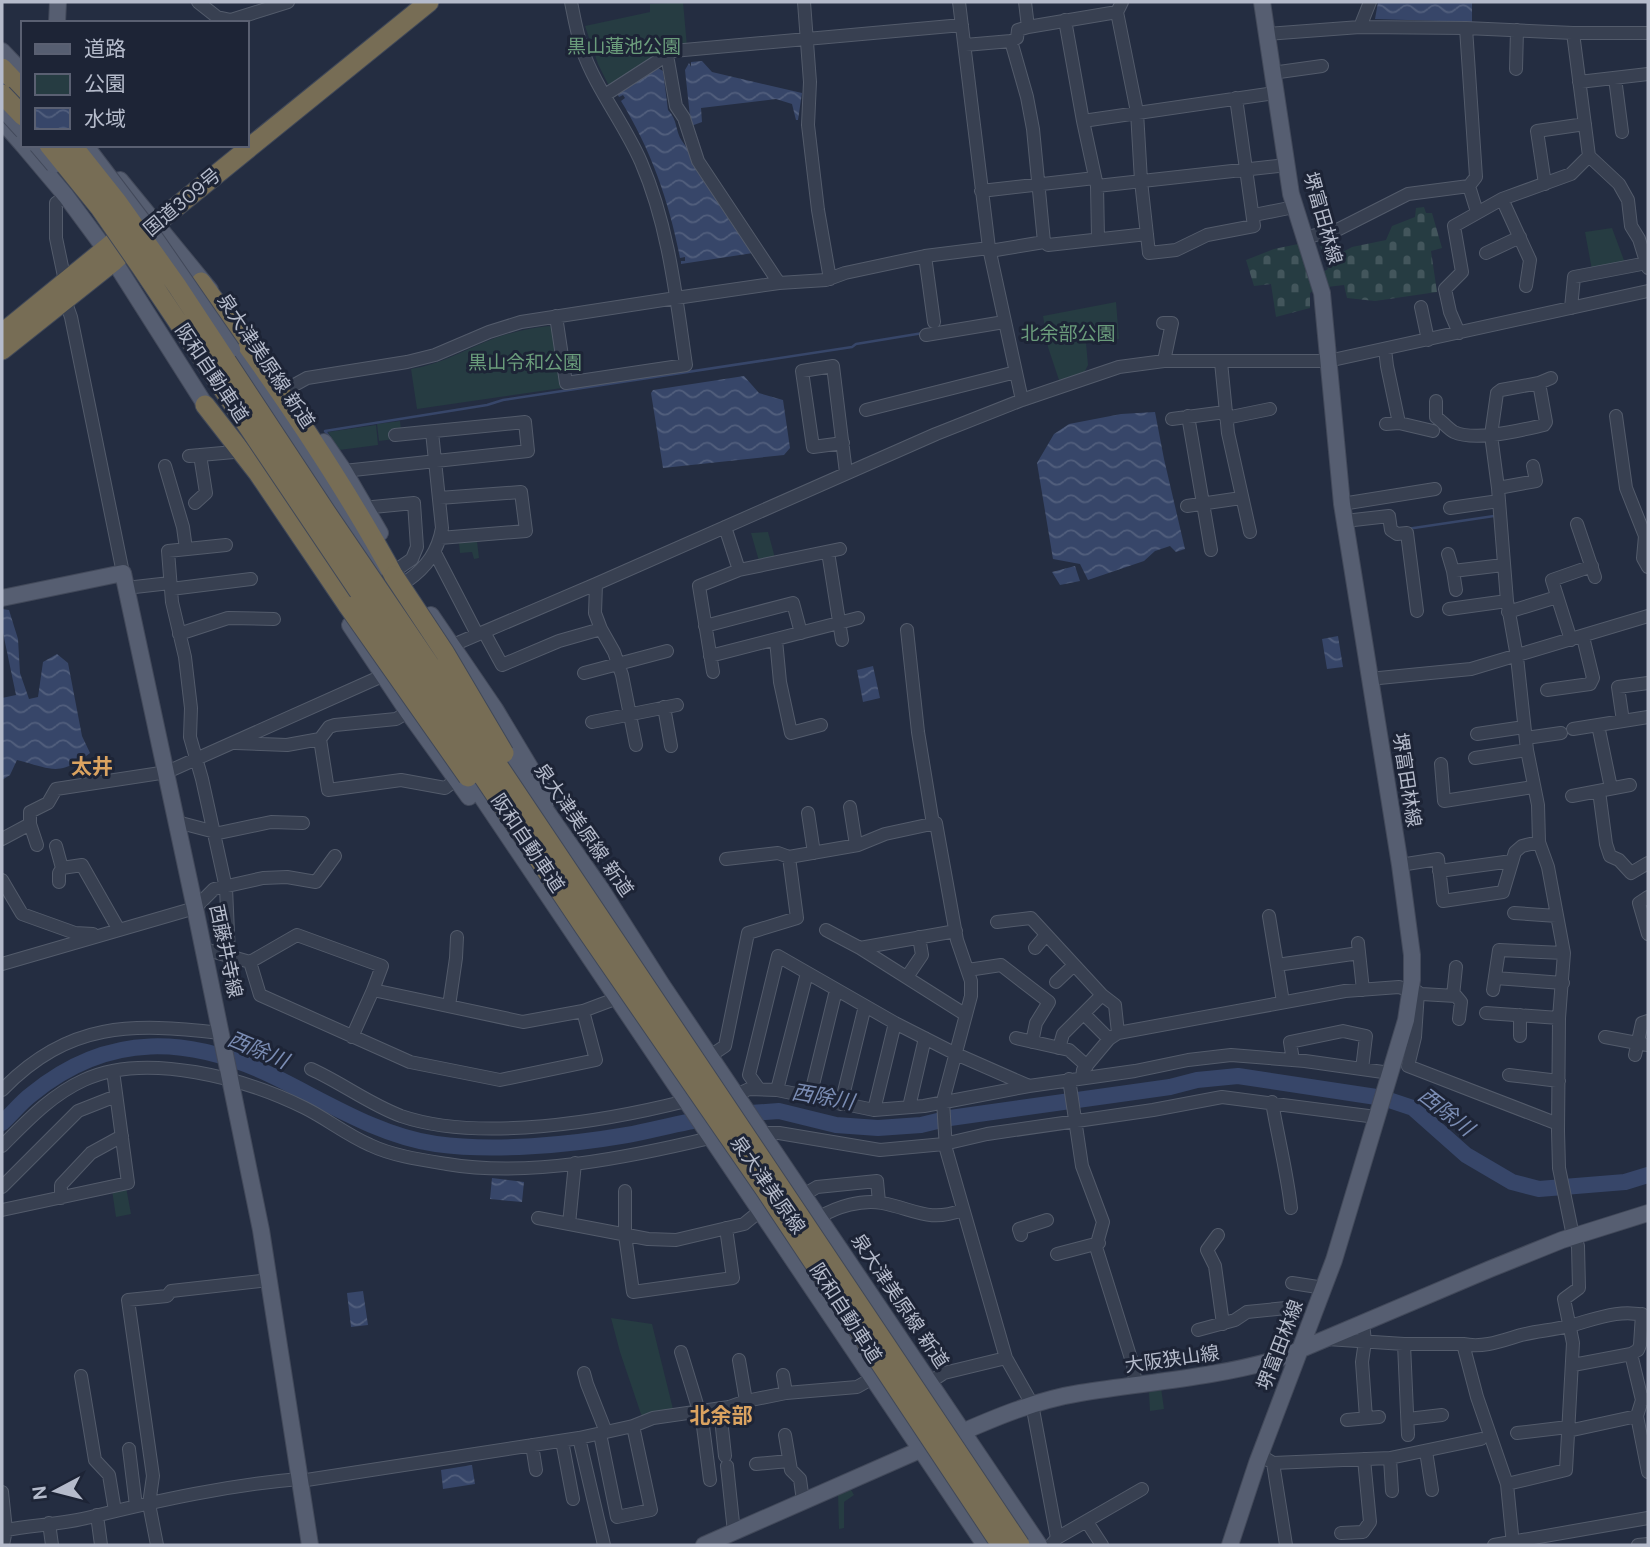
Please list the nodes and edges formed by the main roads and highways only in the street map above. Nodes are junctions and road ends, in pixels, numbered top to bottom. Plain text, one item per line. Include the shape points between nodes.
1 (58, 2) edge
2 (409, 2) edge
3 (429, 2) edge
4 (1262, 2) edge
5 (57, 21) edge
6 (2, 43) edge
7 (2, 51) edge
8 (21, 62) edge
9 (2, 68) edge
10 (21, 71) edge
11 (21, 88) edge
12 (2, 94) edge
13 (2, 108) edge
14 (16, 122) edge
15 (248, 133) edge
16 (248, 143) edge
17 (25, 147) edge
18 (39, 147) edge
19 (51, 147) edge
20 (74, 147) edge
21 (87, 147) edge
22 (94, 147) edge
23 (231, 147) edge
24 (243, 147) edge
25 (152, 218) junction
26 (110, 256) junction
27 (197, 285) junction
28 (65, 290) junction
29 (2, 334) edge
30 (235, 346) junction
31 (2, 350) edge
32 (205, 405) junction
33 (400, 575) junction
34 (2, 598) edge
35 (391, 672) junction
36 (543, 834) junction
37 (513, 845) junction
38 (601, 889) junction
39 (584, 928) junction
40 (1648, 1213) edge
41 (1301, 1349) junction
42 (962, 1432) junction
43 (921, 1449) junction
44 (310, 1545) edge
45 (704, 1545) edge
46 (985, 1545) edge
47 (1002, 1545) edge
48 (1020, 1545) edge
49 (1039, 1545) edge
50 (1230, 1545) edge

1 - 5 main road
2 - 15 highway
3 - 16 highway, 国道309号
4 - 41 main road, 堺富田林線 via 1294,207 1322,293 1342,504 1400,865 1414,991 1324,1288
6 - 8 main road
7 - 10 main road
9 - 11 highway
12 - 14 highway, bridge
13 - 14 main road, bridge
17 - 26 main road
18 - 35 main road, bridge via 165,315
19 - 39 highway, 阪和自動車道, bridge via 141,267
20 - 36 highway, 阪和自動車道, bridge via 177,286
21 - 27 main road, 泉大津美原線 新道, bridge
22 - 25 main road
23 - 25 highway, 国道309号
24 - 25 highway, 国道309号
25 - 26 highway, 国道309号
25 - 27 main road
26 - 28 highway, 国道309号
26 - 32 main road
27 - 30 highway, bridge
27 - 33 highway via 319,450
27 - 33 main road via 241,323 288,389 344,471
28 - 29 highway, 国道309号
28 - 31 highway, 国道309号
30 - 33 highway
30 - 38 main road, 泉大津美原線 新道 via 435,652
32 - 35 main road
32 - 39 highway, bridge via 258,473 500,824
33 - 36 highway, bridge via 510,762
33 - 38 main road via 495,709
34 - 44 main road, 西藤井寺線 via 124,581 261,1230
35 - 37 main road
35 - 37 main road via 408,712 477,807
36 - 48 highway, 阪和自動車道, bridge
37 - 43 main road, 泉大津美原線
38 - 42 main road, 泉大津美原線 新道
39 - 47 highway, 阪和自動車道, bridge
40 - 41 main road, 大阪狭山線 via 1573,1236
41 - 42 main road, 大阪狭山線 via 1241,1370 1032,1404
41 - 50 main road, 堺富田林線 via 1267,1460
42 - 43 main road, 大阪狭山線
42 - 49 main road, 泉大津美原線 新道
43 - 45 main road, 大阪狭山線
43 - 46 main road

